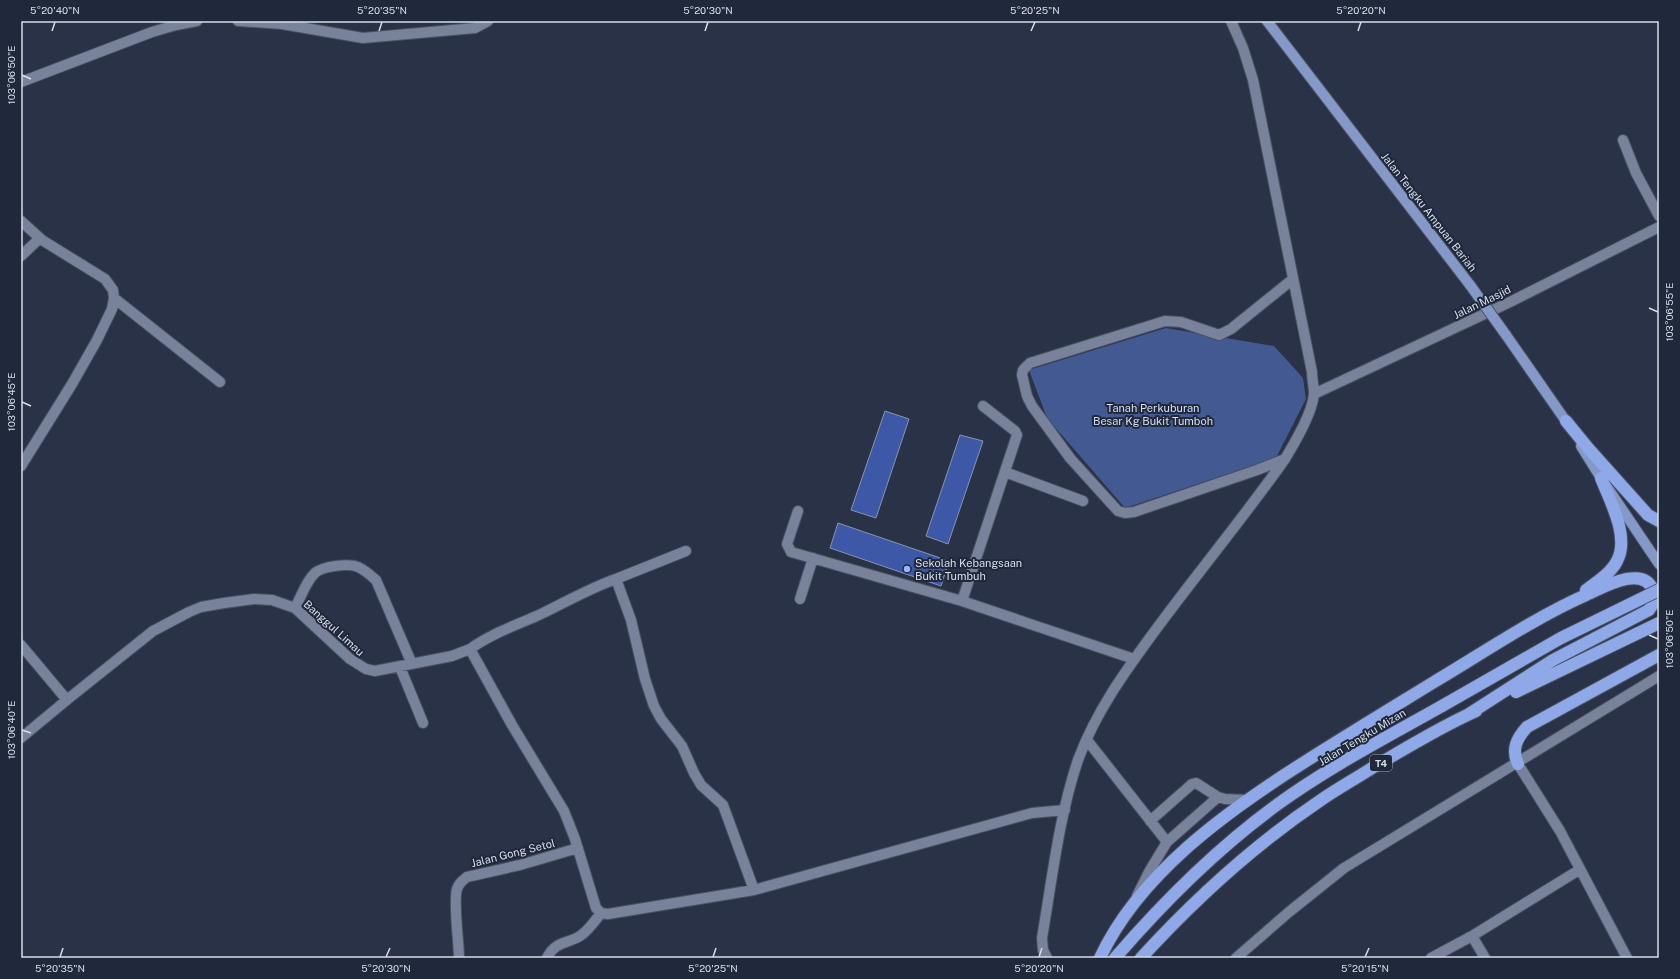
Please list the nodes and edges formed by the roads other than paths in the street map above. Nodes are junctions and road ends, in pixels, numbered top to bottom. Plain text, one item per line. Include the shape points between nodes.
1 (197, 21) edge
2 (238, 21) edge
3 (488, 21) edge
4 (1231, 21) edge
5 (1267, 21) edge
6 (21, 82) edge
7 (1622, 140) dead end
8 (1659, 216) edge
9 (21, 220) edge
10 (1659, 228) edge
11 (40, 238) junction
12 (21, 256) edge
13 (1293, 279) junction
14 (114, 298) junction
15 (220, 382) dead end
16 (1314, 394) junction
17 (983, 406) dead end
18 (1566, 421) junction
19 (1285, 459) junction
20 (21, 466) edge
21 (1005, 472) junction
22 (1601, 478) junction
23 (1083, 501) dead end
24 (798, 511) dead end
25 (1659, 522) edge
26 (686, 551) dead end
27 (813, 558) junction
28 (1659, 564) edge
29 (616, 579) junction
30 (1659, 590) edge
31 (800, 599) dead end
32 (962, 601) junction
33 (1569, 603) junction
34 (295, 608) junction
35 (1659, 623) edge
36 (21, 645) edge
37 (470, 649) junction
38 (1659, 655) edge
39 (1134, 659) junction
40 (412, 664) junction
41 (400, 667) junction
42 (1659, 676) edge
43 (66, 700) junction
44 (1469, 714) junction
45 (423, 722) dead end
46 (21, 738) edge
47 (1087, 740) junction
48 (1518, 764) junction
49 (1218, 797) junction
50 (1248, 800) junction
51 (1065, 810) junction
52 (1150, 821) junction
53 (1167, 842) junction
54 (578, 848) junction
55 (1579, 870) junction
56 (754, 890) junction
57 (1134, 903) junction
58 (602, 913) junction
59 (1472, 936) junction
60 (459, 958) edge
61 (547, 958) edge
62 (1047, 958) edge
63 (1100, 958) edge
64 (1115, 958) edge
65 (1141, 958) edge
66 (1236, 958) edge
67 (1431, 958) edge
68 (1485, 958) edge
69 (1627, 958) edge

1 - 6 street via 152,32
2 - 3 street via 282,24 363,38 475,28
4 - 13 street via 1253,80
5 - 18 main road, Jalan Tengku Ampuan Bariah, bridge via 1470,285
7 - 8 street
9 - 11 street
10 - 16 street, Jalan Masjid via 1510,302
11 - 12 street
11 - 14 street via 105,279 113,290
13 - 16 street
13 - 19 street via 1231,329 1219,335 1181,322 1166,321 1030,363 1022,375 1027,396 1070,458 1118,511 1124,513 1134,512
14 - 15 street
14 - 20 street via 112,309 97,340
16 - 19 street via 1304,424
17 - 21 street via 1015,431
18 - 22 main road, Jalan Tengku Ampuan Bariah
18 - 25 highway via 1648,515
19 - 39 street
21 - 23 street
21 - 32 street
22 - 28 main road, Jalan Tengku Ampuan Bariah
22 - 33 highway via 1618,523 1621,550 1612,569
24 - 27 street via 787,544 791,552
26 - 29 street, Banggul Limau
27 - 31 street
27 - 32 street
29 - 37 street, Banggul Limau via 496,633
29 - 56 street via 631,620 654,706 682,746 701,785 723,806
30 - 64 highway, Jalan Tengku Mizan / T4, bridge via 1561,638 1347,760 1279,803 1186,880
32 - 39 street
33 - 44 highway via 1628,578 1644,581 1652,588 1655,596 1649,610 1553,660
33 - 50 highway via 1372,720
34 - 40 street via 308,582 322,568 351,565 358,567 376,580
34 - 41 street, Banggul Limau via 360,666 375,672
34 - 43 street, Banggul Limau via 272,600 254,599 189,612 153,631
35 - 44 highway, T4
36 - 43 street
37 - 40 street, Banggul Limau via 459,654
37 - 54 street via 564,811
38 - 48 highway via 1527,727 1518,736 1515,747 1515,759
39 - 47 street via 1109,695
40 - 41 street, Banggul Limau
41 - 45 street
42 - 48 street
43 - 46 street, Banggul Limau
44 - 65 highway, T4 via 1397,753 1327,796 1260,845 1202,895
47 - 51 street via 1078,760
47 - 52 street
48 - 55 street via 1560,831
48 - 66 street via 1344,868
49 - 50 street
49 - 52 street via 1196,783 1192,784
49 - 53 street
50 - 57 highway via 1200,835 1167,866
51 - 56 street via 1032,813
51 - 62 street via 1042,938
52 - 53 street
53 - 57 street
54 - 58 street via 596,908
54 - 60 street, Jalan Gong Setol via 467,877 460,882 456,900
55 - 59 street
55 - 69 street
56 - 58 street
57 - 63 highway
58 - 61 street via 584,933 563,942 550,952
59 - 67 street
59 - 68 street

